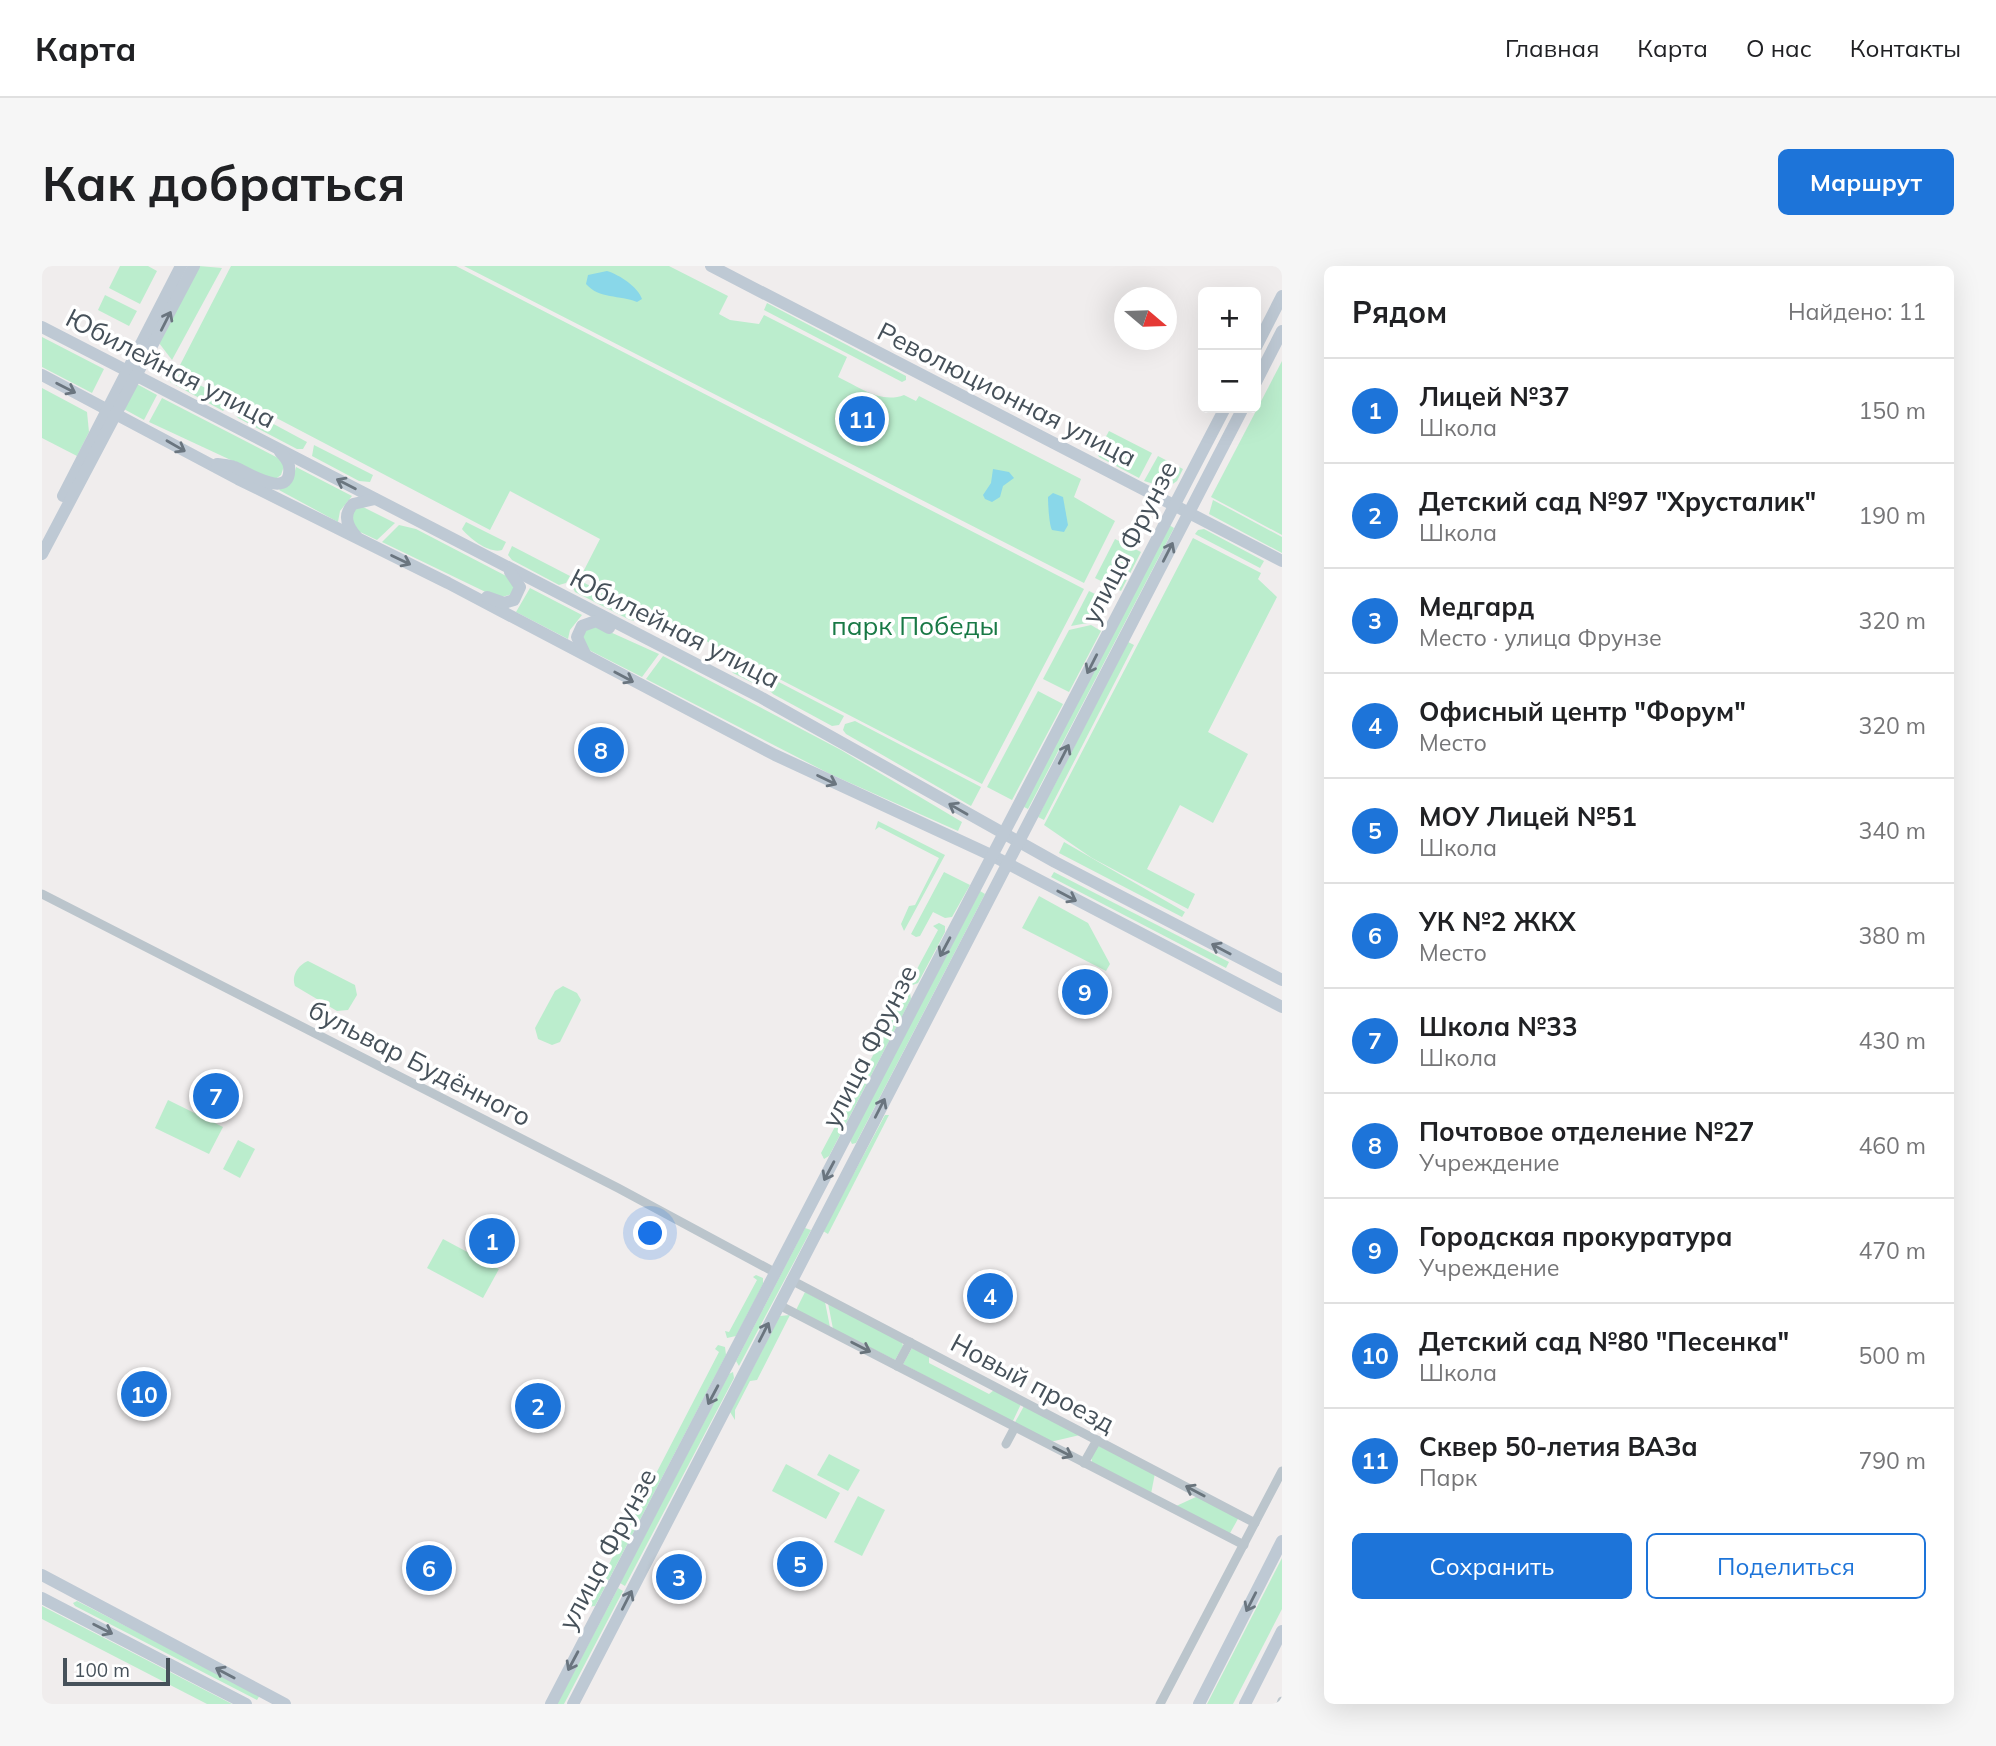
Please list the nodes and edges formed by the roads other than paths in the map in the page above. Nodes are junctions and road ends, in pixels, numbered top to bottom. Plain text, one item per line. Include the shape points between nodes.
1 (181, 266) edge
2 (194, 266) edge
3 (711, 266) edge
4 (1282, 296) edge
5 (42, 327) edge
6 (1282, 331) edge
7 (1261, 337) edge
8 (1261, 349) edge
9 (1271, 353) junction
10 (132, 372) junction
11 (1261, 372) edge
12 (42, 375) edge
13 (112, 411) junction
14 (1222, 413) edge
15 (1240, 413) edge
16 (272, 446) junction
17 (206, 463) junction
18 (375, 499) junction
19 (1174, 506) junction
20 (1188, 513) junction
21 (42, 537) edge
22 (360, 540) junction
23 (42, 554) edge
24 (1282, 561) edge
25 (507, 568) junction
26 (448, 583) junction
27 (649, 639) junction
28 (588, 658) junction
29 (1004, 835) junction
30 (1018, 842) junction
31 (993, 856) junction
32 (1007, 864) junction
33 (42, 894) edge
34 (1282, 981) edge
35 (1282, 1007) edge
36 (843, 1145) junction
37 (857, 1153) junction
38 (776, 1273) junction
39 (791, 1280) junction
40 (779, 1305) junction
41 (910, 1342) junction
42 (729, 1364) junction
43 (898, 1366) junction
44 (744, 1371) junction
45 (1015, 1427) junction
46 (1097, 1440) junction
47 (1006, 1444) dead end
48 (1084, 1463) junction
49 (1282, 1471) edge
50 (1255, 1523) junction
51 (1282, 1541) edge
52 (1244, 1545) junction
53 (48, 1578) edge
54 (81, 1597) junction
55 (43, 1599) edge
56 (72, 1614) junction
57 (1282, 1631) edge
58 (246, 1704) edge
59 (285, 1704) edge
60 (551, 1704) edge
61 (573, 1704) edge
62 (1160, 1704) edge
63 (1199, 1704) edge
64 (1245, 1704) edge

1 - 10 main road
10 -> 2 main road
3 - 19 main road, Революционная улица
4 - 7 main road
5 - 10 main road, Юбилейная улица
6 - 9 main road
8 - 9 main road
9 - 11 main road
10 - 13 main road
10 - 16 main road, Юбилейная улица
12 -> 13 main road
13 -> 17 main road
13 - 21 main road
13 - 23 main road
14 - 19 main road, улица Фрунзе
15 - 20 main road, улица Фрунзе
16 - 17 main road via 288,463 289,471 274,484 234,467
18 -> 16 main road, Юбилейная улица
17 - 22 main road
18 - 22 main road via 353,504 348,512 347,524
18 - 25 main road, Юбилейная улица
19 - 20 main road, Революционная улица
19 -> 29 main road, улица Фрунзе
20 - 24 main road, Революционная улица
30 -> 20 main road, улица Фрунзе
22 -> 26 main road
25 - 26 main road via 520,587 510,603
25 - 27 main road, Юбилейная улица
26 - 28 main road
27 - 28 main road via 629,638 596,621 587,622 577,637
29 -> 27 main road, Юбилейная улица
28 -> 31 main road via 775,755
29 - 30 main road, Юбилейная улица
29 - 31 main road, улица Фрунзе
30 - 32 main road, улица Фрунзе
34 -> 30 main road, Юбилейная улица
31 - 32 main road
31 -> 36 main road, улица Фрунзе
32 -> 35 main road
37 -> 32 main road, улица Фрунзе
33 - 38 street, бульвар Будённого via 412,1081
36 - 37 main road
36 -> 38 main road, улица Фрунзе
37 - 39 main road, улица Фрунзе
38 - 42 main road, улица Фрунзе
39 - 40 main road, улица Фрунзе
39 - 41 street, Новый проезд
40 -> 43 street, Новый проезд
44 -> 40 main road, улица Фрунзе
41 - 43 street
41 - 46 street, Новый проезд
42 - 44 main road
42 -> 60 main road, улица Фрунзе
43 - 45 street, Новый проезд
61 -> 44 main road, улица Фрунзе
45 - 47 street, Новый проезд
45 -> 48 street, Новый проезд
46 - 48 street
50 -> 46 street, Новый проезд
48 - 52 street, Новый проезд
49 - 50 street
50 - 52 street
51 -> 63 main road
52 - 62 street
53 - 54 main road
53 - 55 main road via 55,1591
54 - 56 main road via 70,1602
59 -> 54 main road
55 - 56 main road
56 -> 58 main road
57 - 64 main road

